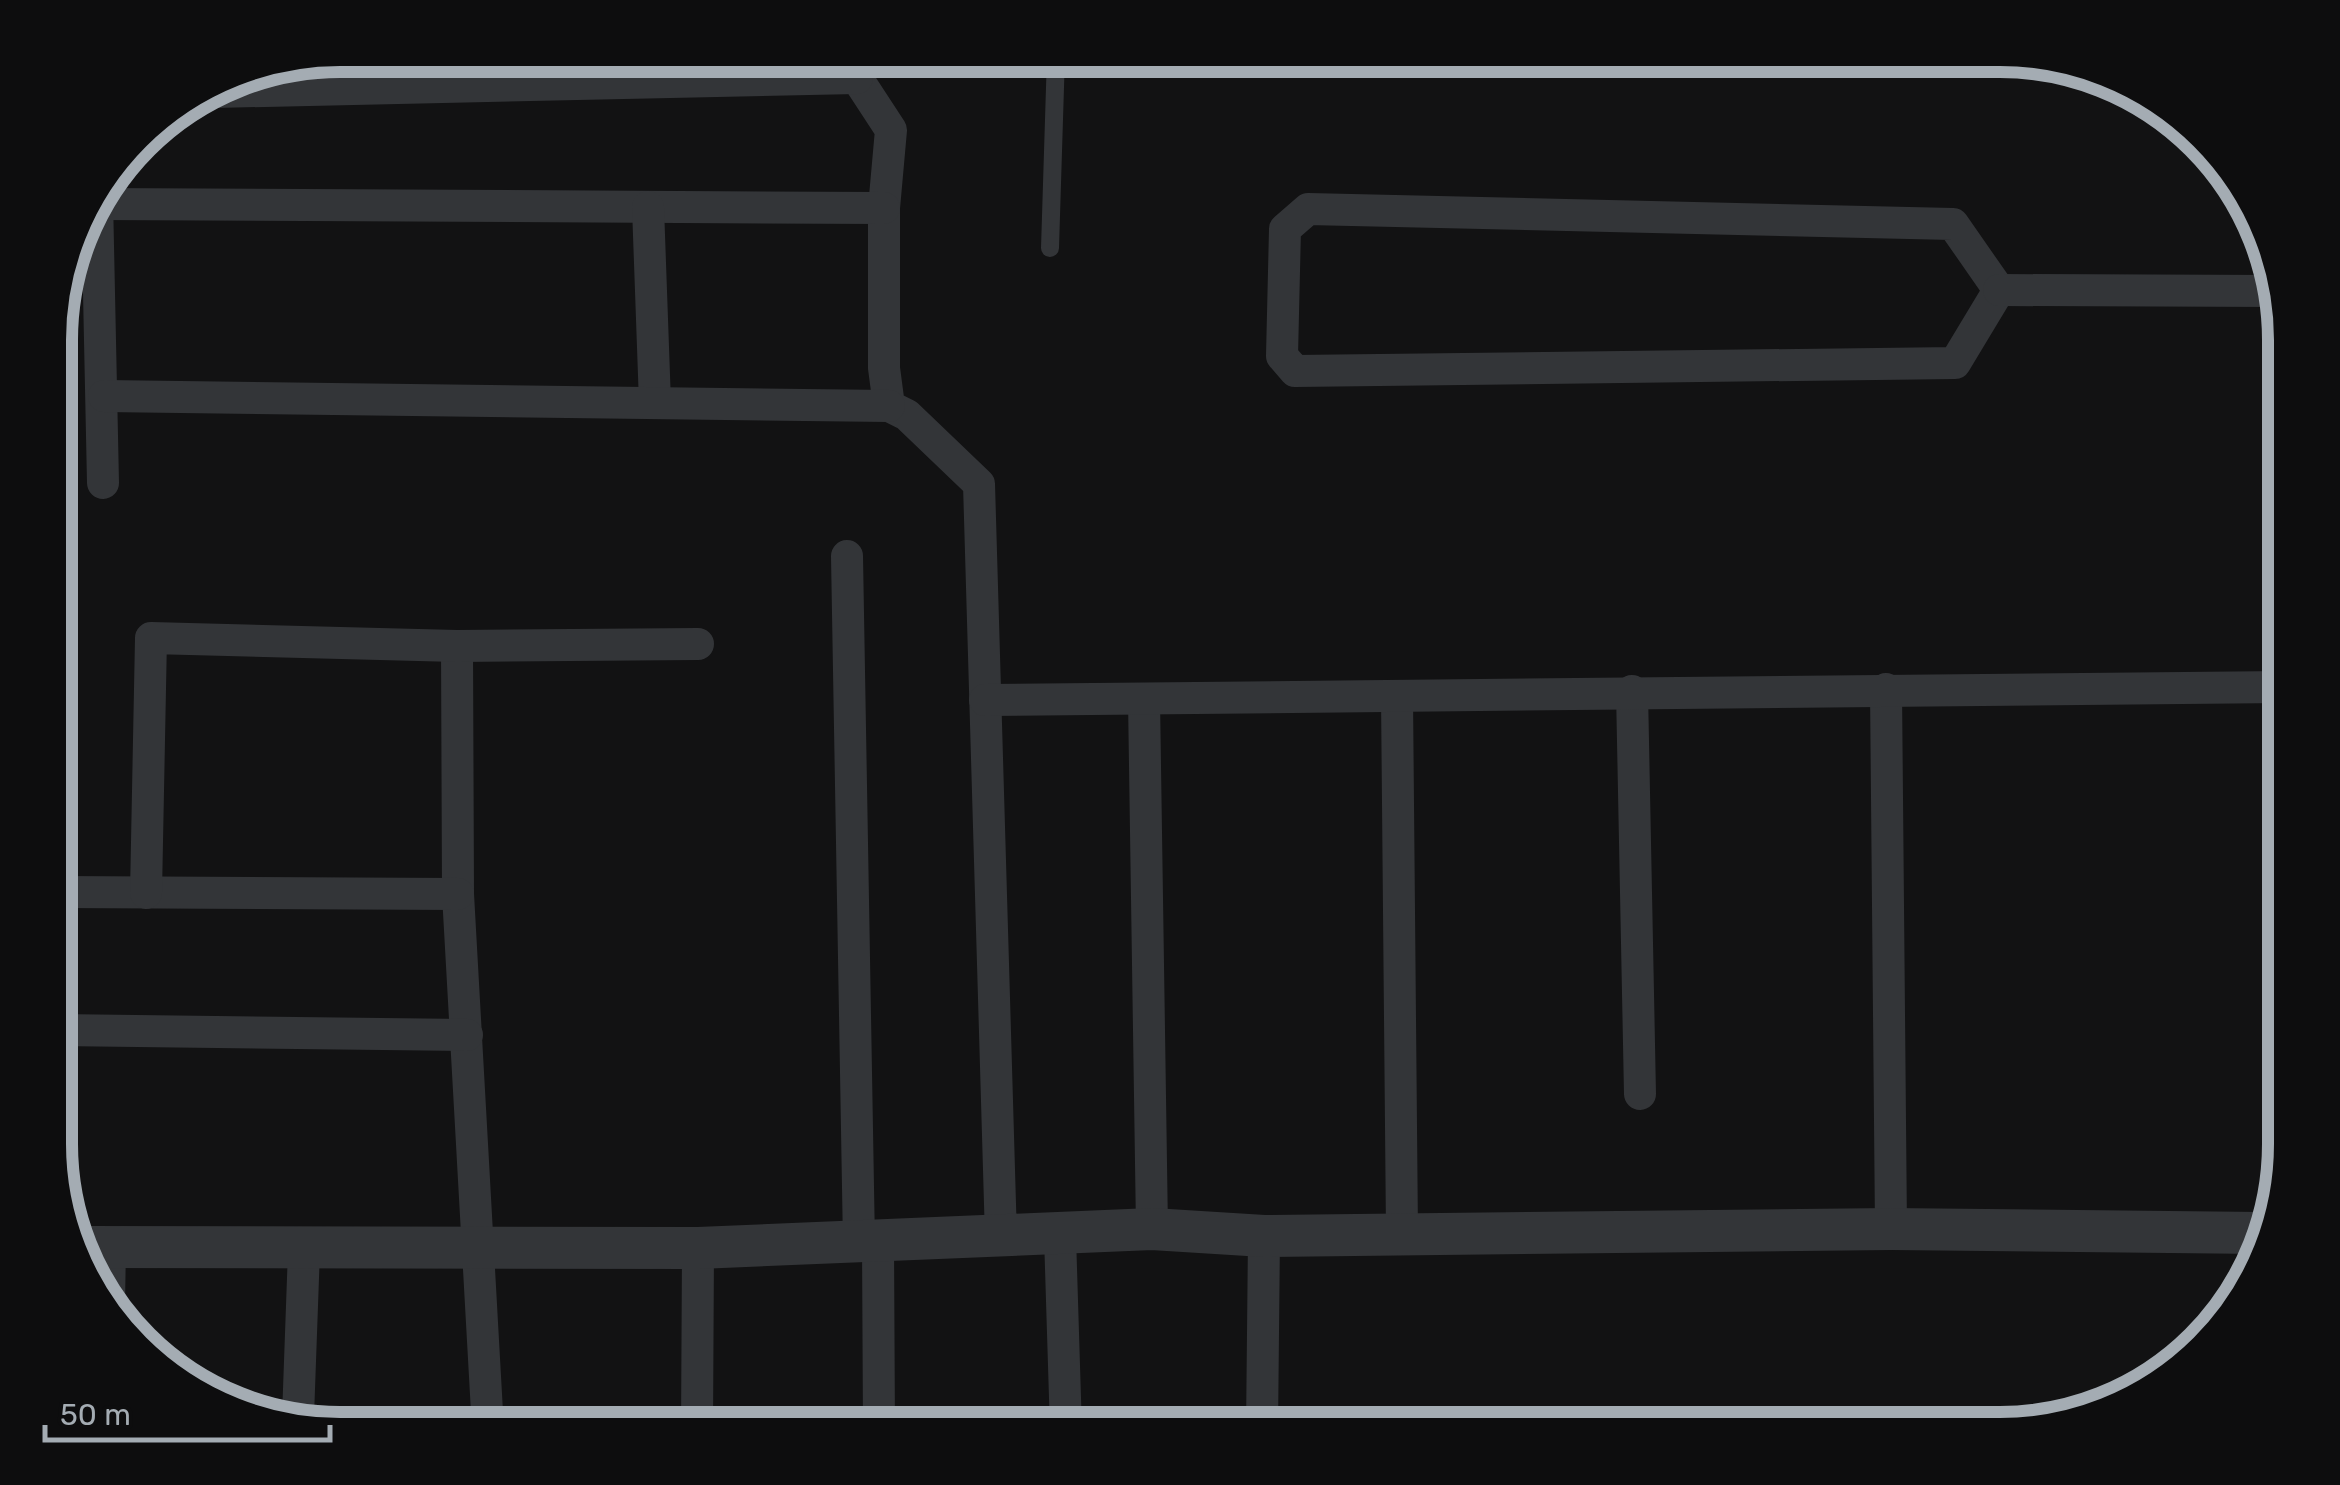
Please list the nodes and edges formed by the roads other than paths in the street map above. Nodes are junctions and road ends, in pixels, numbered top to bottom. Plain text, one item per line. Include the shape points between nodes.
1 (688, 73) edge
2 (859, 73) edge
3 (1055, 73) edge
4 (245, 91) edge
5 (111, 201) edge
6 (648, 208) junction
7 (884, 208) junction
8 (98, 227) edge
9 (1050, 248) dead end
10 (1999, 290) junction
11 (2262, 291) edge
12 (104, 396) junction
13 (656, 403) junction
14 (889, 406) junction
15 (103, 483) dead end
16 (847, 556) dead end
17 (698, 644) dead end
18 (457, 646) junction
19 (2267, 687) edge
20 (1886, 690) junction
21 (1632, 692) junction
22 (1397, 696) junction
23 (1144, 699) junction
24 (986, 700) junction
25 (72, 892) edge
26 (146, 893) junction
27 (458, 894) junction
28 (72, 1030) edge
29 (467, 1035) junction
30 (1640, 1094) dead end
31 (1152, 1229) junction
32 (1891, 1229) junction
33 (1402, 1233) junction
34 (2252, 1233) edge
35 (1060, 1236) junction
36 (1264, 1236) junction
37 (1000, 1238) junction
38 (869, 1243) junction
39 (95, 1246) edge
40 (482, 1248) junction
41 (698, 1248) junction
42 (304, 1250) junction
43 (298, 1409) edge
44 (487, 1412) edge
45 (697, 1412) edge
46 (878, 1412) edge
47 (1065, 1412) edge
48 (1262, 1412) edge

1 - 4 street
2 - 7 street via 890,130
3 - 9 lane
5 - 6 street
6 - 7 street
6 - 13 street
7 - 14 street
8 - 12 street
10 - 10 street via 1953,224 1308,209 1285,228 1282,356 1295,371 1955,363
10 - 11 street
12 - 13 street
12 - 15 street
13 - 14 street
14 - 24 street via 907,415 978,484
16 - 38 street
17 - 18 street
18 - 26 street via 152,638
18 - 27 street
19 - 20 street
20 - 21 street
20 - 32 street
21 - 22 street
21 - 30 street
22 - 23 street
22 - 33 street
23 - 24 street
23 - 31 street
24 - 37 street
25 - 26 street
26 - 27 street
27 - 29 street
28 - 29 street
29 - 40 street
31 - 35 street
31 - 36 street
32 - 33 street
32 - 34 street
33 - 36 street
35 - 37 street
35 - 47 street
36 - 48 street
37 - 38 street
38 - 41 street
38 - 46 street
39 - 42 street
40 - 41 street
40 - 42 street
40 - 44 street
41 - 45 street
42 - 43 street

